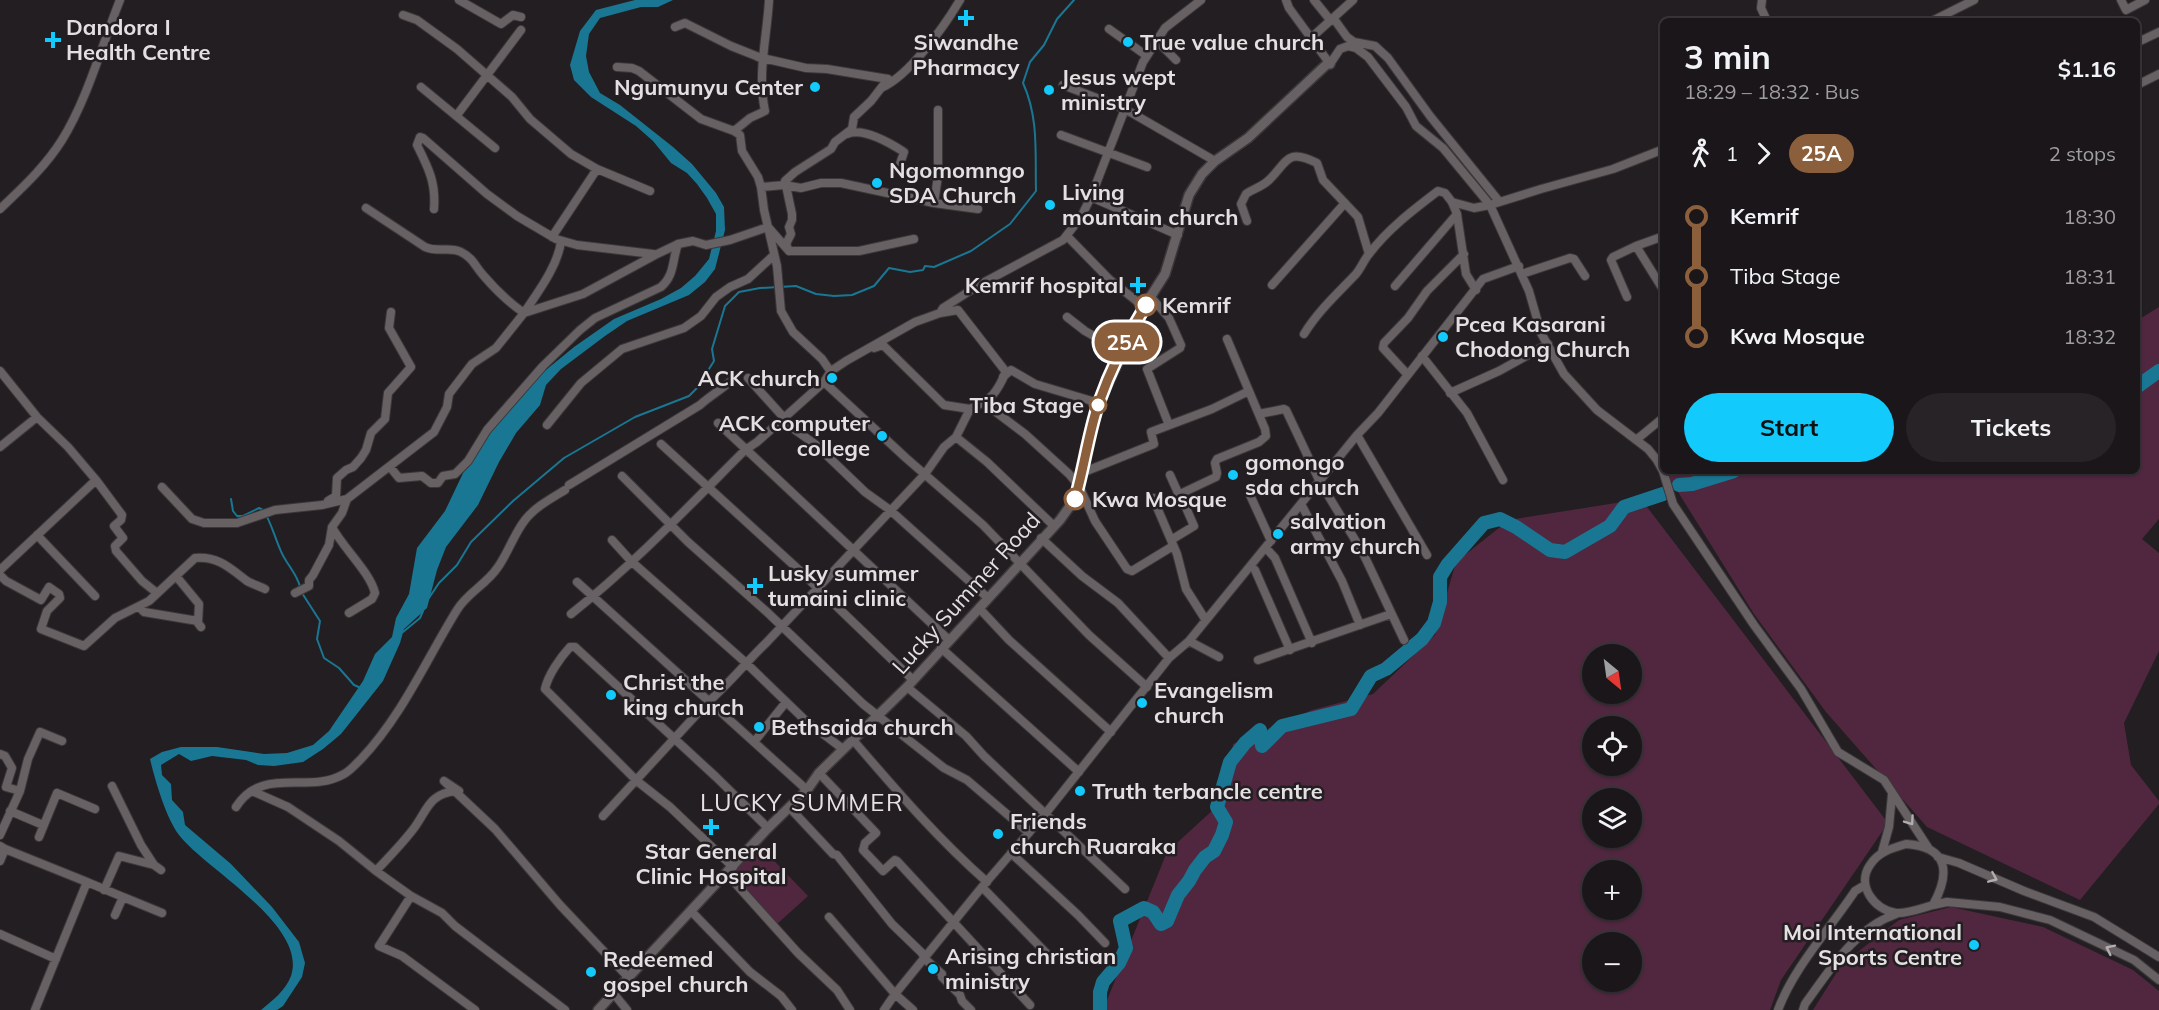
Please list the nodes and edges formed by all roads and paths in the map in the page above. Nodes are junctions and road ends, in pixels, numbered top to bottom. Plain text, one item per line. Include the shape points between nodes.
1 (120, 0) edge
2 (459, 0) edge
3 (769, 0) edge
4 (960, 0) edge
5 (1201, 0) edge
6 (1286, 0) edge
7 (1314, 0) edge
8 (1353, 0) edge
9 (1762, 0) edge
10 (1974, 0) edge
11 (2121, 0) edge
12 (2145, 0) edge
13 (403, 15) dead end
14 (521, 17) dead end
15 (1766, 18) edge
16 (1938, 18) edge
17 (1332, 20) junction
18 (675, 27) dead end
19 (1109, 29) dead end
20 (521, 30) dead end
21 (2159, 32) edge
22 (1311, 38) junction
23 (1157, 41) junction
24 (2140, 41) edge
25 (1147, 56) junction
26 (764, 59) junction
27 (1176, 60) dead end
28 (1330, 64) junction
29 (617, 67) dead end
30 (2159, 74) edge
31 (487, 77) junction
32 (890, 81) junction
33 (2141, 83) dead end
34 (1063, 85) dead end
35 (421, 87) dead end
36 (1125, 109) junction
37 (938, 110) dead end
38 (457, 116) junction
39 (734, 131) junction
40 (1061, 135) dead end
41 (841, 138) junction
42 (495, 148) dead end
43 (1660, 151) edge
44 (1107, 153) junction
45 (1215, 161) junction
46 (1146, 167) dead end
47 (597, 169) junction
48 (938, 176) junction
49 (784, 185) junction
50 (761, 187) junction
51 (650, 191) dead end
52 (1091, 196) junction
53 (1498, 200) dead end
54 (1452, 202) junction
55 (934, 203) junction
56 (1345, 203) junction
57 (1490, 205) junction
58 (0, 208) edge
59 (366, 208) dead end
60 (434, 209) dead end
61 (978, 209) dead end
62 (1457, 214) junction
63 (1247, 221) dead end
64 (768, 227) junction
65 (1178, 235) junction
66 (1067, 236) junction
67 (552, 237) junction
68 (1660, 237) edge
69 (914, 239) dead end
70 (561, 241) junction
71 (678, 244) junction
72 (1636, 246) junction
73 (789, 251) junction
74 (1369, 254) junction
75 (1464, 254) junction
76 (655, 255) junction
77 (774, 255) junction
78 (1521, 270) junction
79 (1585, 276) dead end
80 (1272, 285) dead end
81 (1660, 285) edge
82 (1395, 286) dead end
83 (1476, 290) junction
84 (1150, 296) junction
85 (1627, 297) dead end
86 (1144, 307) junction
87 (391, 312) dead end
88 (524, 313) junction
89 (940, 313) junction
90 (1067, 317) dead end
91 (1304, 334) dead end
92 (1227, 339) dead end
93 (1548, 344) junction
94 (865, 351) junction
95 (1122, 352) junction
96 (1422, 356) junction
97 (0, 371) edge
98 (831, 372) junction
99 (1006, 372) junction
100 (1407, 374) junction
101 (748, 378) dead end
102 (732, 379) dead end
103 (824, 382) junction
104 (1249, 391) junction
105 (1450, 393) junction
106 (984, 404) junction
107 (1098, 406) junction
108 (970, 409) junction
109 (1259, 414) junction
110 (37, 417) junction
111 (784, 418) junction
112 (1660, 420) edge
113 (718, 423) dead end
114 (547, 425) dead end
115 (1170, 425) junction
116 (1358, 435) junction
117 (956, 437) junction
118 (1636, 440) junction
119 (661, 444) dead end
120 (0, 447) edge
121 (745, 450) junction
122 (390, 467) junction
123 (1660, 468) edge
124 (1084, 472) dead end
125 (925, 474) junction
126 (1662, 474) edge
127 (1170, 475) dead end
128 (622, 477) dead end
129 (96, 480) junction
130 (1503, 480) dead end
131 (1320, 482) junction
132 (1078, 486) junction
133 (162, 487) dead end
134 (708, 488) junction
135 (1179, 495) junction
136 (1250, 495) dead end
137 (1153, 498) dead end
138 (347, 499) junction
139 (1301, 504) junction
140 (322, 506) junction
141 (890, 510) junction
142 (671, 525) junction
143 (1054, 526) junction
144 (332, 527) junction
145 (37, 535) junction
146 (1041, 538) junction
147 (612, 540) dead end
148 (1172, 543) junction
149 (1268, 544) junction
150 (853, 551) junction
151 (1427, 555) dead end
152 (631, 561) junction
153 (1020, 564) junction
154 (0, 570) edge
155 (1255, 570) dead end
156 (0, 575) edge
157 (176, 576) junction
158 (577, 582) dead end
159 (817, 587) junction
160 (265, 589) dead end
161 (299, 591) dead end
162 (157, 593) junction
163 (95, 596) dead end
164 (593, 597) junction
165 (988, 598) junction
166 (140, 607) junction
167 (979, 608) junction
168 (349, 613) dead end
169 (572, 614) dead end
170 (1391, 614) junction
171 (1205, 619) junction
172 (1360, 625) dead end
173 (781, 626) junction
174 (949, 640) junction
175 (1189, 640) junction
176 (1404, 640) dead end
177 (1312, 643) junction
178 (941, 648) junction
179 (1290, 650) junction
180 (1219, 657) dead end
181 (1169, 658) junction
182 (1258, 660) dead end
183 (745, 662) junction
184 (910, 683) junction
185 (1147, 687) junction
186 (708, 702) junction
187 (786, 702) junction
188 (878, 716) junction
189 (1111, 732) junction
190 (675, 739) junction
191 (853, 740) junction
192 (62, 741) dead end
193 (754, 742) junction
194 (843, 749) junction
195 (0, 754) edge
196 (1079, 772) junction
197 (819, 773) junction
198 (637, 781) junction
199 (112, 786) dead end
200 (807, 790) junction
201 (20, 791) junction
202 (252, 791) junction
203 (1893, 792) junction
204 (236, 807) dead end
205 (789, 807) junction
206 (94, 809) dead end
207 (10, 811) junction
208 (1046, 813) junction
209 (603, 816) dead end
210 (43, 825) junction
211 (768, 828) junction
212 (1029, 833) junction
213 (0, 835) edge
214 (39, 837) dead end
215 (3, 847) edge
216 (1929, 849) junction
217 (1882, 852) junction
218 (1011, 854) junction
219 (1938, 857) junction
220 (0, 861) edge
221 (154, 865) junction
222 (161, 870) dead end
223 (730, 870) junction
224 (376, 871) junction
225 (87, 882) junction
226 (984, 884) junction
227 (1865, 885) junction
228 (1125, 889) dead end
229 (104, 890) junction
230 (411, 896) junction
231 (123, 897) junction
232 (1933, 905) junction
233 (691, 911) junction
234 (162, 913) dead end
235 (1898, 914) junction
236 (115, 915) dead end
237 (829, 917) dead end
238 (953, 923) junction
239 (0, 934) edge
240 (1105, 943) dead end
241 (2159, 957) edge
242 (924, 958) junction
243 (1051, 958) dead end
244 (56, 959) junction
245 (628, 976) junction
246 (2159, 980) edge
247 (614, 994) junction
248 (895, 994) junction
249 (1030, 1005) dead end
250 (35, 1010) edge
251 (475, 1010) edge
252 (565, 1010) edge
253 (598, 1010) edge
254 (627, 1010) edge
255 (792, 1010) edge
256 (850, 1010) edge
257 (884, 1010) edge
258 (913, 1010) edge
259 (971, 1010) edge
260 (1778, 1010) edge
261 (1803, 1010) edge

1 - 58 street via 63,139 43,167
2 - 14 street via 501,24 513,15
3 - 26 street
4 - 32 street via 934,38
5 - 23 street via 1165,28
6 - 22 street
7 - 17 street
8 - 17 street
9 - 15 street
10 - 16 street
11 - 12 street via 2126,10
13 - 31 street via 441,36
17 - 22 street
17 - 53 street via 1347,38 1376,46 1388,58
18 - 26 street via 685,23
19 - 25 street
20 - 31 street
21 - 24 street
22 - 28 street
23 - 25 street
23 - 27 street
25 - 36 street
26 - 32 street via 758,57
26 - 39 street via 761,72 765,111
28 - 45 street, Lucky Summer Road via 1248,138
28 - 57 street via 1340,49 1348,46 1363,53 1406,107 1416,126 1443,148
29 - 39 street via 639,71 701,119
30 - 33 street
31 - 38 street
31 - 47 street via 557,143
32 - 41 street via 854,117 852,129
34 - 36 street
35 - 38 street
36 - 44 street
36 - 45 street
37 - 48 street
38 - 42 street
39 - 50 street via 740,135 742,151
40 - 44 street
41 - 48 street via 854,132 882,139 904,152 900,164 903,170
41 - 49 street via 795,172
43 - 57 street via 1613,169
44 - 46 street
44 - 52 street
45 - 65 street, Lucky Summer Road via 1189,195
47 - 51 street
47 - 67 street
48 - 55 street
49 - 50 street
49 - 55 street via 801,188 841,183
49 - 73 street via 792,220 786,244
50 - 64 street
52 - 65 street
52 - 66 street
54 - 57 street via 1474,208
54 - 62 street
54 - 74 street via 1438,191 1401,219
55 - 61 street
56 - 63 street via 1323,180 1317,163 1292,157 1283,162 1270,180 1244,196 1241,204
56 - 74 street via 1358,217
56 - 80 street
57 - 78 street
59 - 88 street via 425,248 435,252 459,250 475,262 504,298
60 - 67 street via 430,171 417,145 420,137 487,194
62 - 75 street
62 - 82 street
64 - 71 street via 706,245 693,241
64 - 73 street
64 - 77 street
65 - 84 street, Lucky Summer Road via 1165,274
66 - 86 street via 1109,279
66 - 89 street via 979,285
67 - 70 street
68 - 72 street
69 - 73 street via 859,251
70 - 76 street
70 - 88 street via 560,250
71 - 76 street
71 - 122 street via 668,280 595,318 580,330 536,373 487,430 456,474 431,483 422,476 399,478
72 - 81 street
72 - 85 street via 1611,260
74 - 91 street
75 - 83 street via 1466,274
75 - 100 street via 1384,343 1383,348
76 - 88 street via 584,294
77 - 98 street via 781,311 793,332
77 - 114 street via 748,279 716,297 701,316 684,328 622,350 581,383
78 - 79 street via 1570,258
78 - 83 street via 1483,279
78 - 93 street via 1540,333
83 - 96 street
84 - 86 street, Lucky Summer Road
84 - 115 street via 1169,318 1181,345 1147,369
86 - 95 street, Lucky Summer Road
87 - 140 street via 389,328 411,367 388,393 385,419 371,434 366,450 338,478 336,496
88 - 122 street via 496,348 472,364 449,394 434,432
89 - 94 street via 915,322
89 - 99 street via 958,310
90 - 95 street
92 - 104 street
93 - 105 street
93 - 118 street via 1564,374 1579,391
94 - 98 street
94 - 108 street via 883,345 944,405
95 - 107 street, Lucky Summer Road
96 - 100 street
96 - 105 street
97 - 110 street
98 - 103 street
99 - 106 street via 997,391
99 - 107 street via 1003,377 1011,370 1035,384 1092,400
100 - 116 street
101 - 111 street
102 - 202 street via 700,405 567,488 525,520 496,570 464,601 381,736 344,774 322,782 263,784
103 - 111 street
103 - 125 street
104 - 109 street
104 - 115 street
105 - 130 street via 1467,413
106 - 108 street
106 - 132 street via 1025,434
107 - 132 street, Lucky Summer Road
108 - 117 street
109 - 131 street via 1286,410
109 - 135 street via 1266,433 1264,439 1217,459 1216,477
110 - 120 street
110 - 129 street
111 - 121 street
111 - 141 street
112 - 118 street
113 - 121 street
115 - 124 street via 1151,432 1154,444
116 - 131 street
116 - 151 street
117 - 125 street
117 - 143 street
118 - 123 street via 1648,449
119 - 134 street
121 - 134 street
121 - 150 street
122 - 138 street
125 - 141 street
125 - 153 street
126 - 203 street via 1673,504 1801,688 1838,752 1879,777
127 - 135 street
128 - 142 street
129 - 145 street
129 - 162 street via 122,514 114,526 123,538 115,546 116,551
131 - 139 street
131 - 170 street via 1363,553
132 - 143 street, Lucky Summer Road via 1075,499
132 - 148 street via 1095,521 1127,569 1132,571
133 - 140 street via 192,519 204,523 237,524 275,510
134 - 142 street
134 - 159 street
135 - 148 street via 1194,526
136 - 149 street
137 - 148 street
138 - 140 street
138 - 144 street
139 - 149 street
139 - 172 street via 1342,581
141 - 150 street
141 - 165 street
142 - 152 street
142 - 173 street
143 - 146 street, Lucky Summer Road
144 - 161 street via 329,545 309,585
144 - 168 street via 375,593
145 - 154 street
145 - 163 street
146 - 153 street, Lucky Summer Road
146 - 181 street via 1119,603
147 - 152 street
148 - 171 street via 1186,589
149 - 171 street
149 - 177 street
150 - 159 street
150 - 174 street
152 - 164 street
152 - 183 street
153 - 165 street, Lucky Summer Road
153 - 185 street
155 - 179 street
156 - 166 street via 41,600 49,587 59,594 41,629 84,646 115,618
157 - 160 street via 195,558 212,559
157 - 162 street
157 - 166 street via 199,604 199,624 144,612
158 - 164 street
159 - 173 street
159 - 184 street
162 - 166 street
164 - 169 street
164 - 186 street
165 - 167 street, Lucky Summer Road
167 - 174 street, Lucky Summer Road
167 - 189 street
170 - 176 street
170 - 177 street
171 - 175 street
173 - 183 street
173 - 188 street
174 - 178 street, Lucky Summer Road
175 - 180 street
175 - 181 street
177 - 179 street
178 - 184 street, Lucky Summer Road
178 - 196 street
179 - 182 street
181 - 185 street
183 - 186 street
183 - 187 street
184 - 188 street, Lucky Summer Road
184 - 208 street
185 - 189 street
186 - 190 street
186 - 193 street
187 - 193 street
187 - 194 street
188 - 191 street, Lucky Summer Road
188 - 212 street via 944,768 966,780
189 - 196 street
190 - 198 street
190 - 198 street via 575,647 570,647 545,689
190 - 211 street
191 - 194 street, Lucky Summer Road
191 - 226 street
192 - 201 street via 40,732
193 - 200 street
194 - 197 street, Lucky Summer Road
195 - 201 street via 12,768 6,787
196 - 208 street
197 - 200 street, Lucky Summer Road
197 - 238 street via 876,834 863,850 883,871 897,861
198 - 209 street
198 - 223 street via 669,807
199 - 221 street
200 - 205 street, Lucky Summer Road
201 - 207 street
202 - 204 street
202 - 224 street via 288,807
203 -> 216 street
203 - 217 street
205 - 211 street, Lucky Summer Road
205 - 242 street via 837,855
206 - 210 street via 57,793
207 - 210 street
207 - 213 street
208 - 212 street
208 - 228 street
210 - 214 street
211 - 223 street, Lucky Summer Road
212 - 218 street
215 - 220 street
215 - 225 street
216 - 217 street via 1906,844
216 - 219 street
217 - 227 street via 1869,865
218 - 226 street
218 - 240 street
219 - 232 street via 1945,874
219 -> 241 street via 2094,917
221 - 222 street
221 - 229 street via 119,856
223 - 233 street, Lucky Summer Road
223 - 256 street via 798,953 837,990
224 - 230 street
224 - 245 street via 413,830 431,801 445,792 452,792 459,791 444,781 453,789 461,797 470,805 478,813 487,821 495,829
225 - 229 street
225 - 244 street
226 - 238 street
226 - 243 street
227 - 235 street via 1876,904
227 - 260 street via 1855,891 1806,960
229 - 231 street
230 - 251 street via 379,946 402,957
230 - 252 street via 442,913
231 - 234 street
231 - 236 street
232 - 235 street
246 -> 232 street via 2134,960 2050,920 2000,908 1947,902
233 - 245 street, Lucky Summer Road
233 - 255 street
235 - 261 street via 1880,920 1840,954
237 - 248 street
238 - 242 street
238 - 249 street
239 - 244 street
242 - 248 street
242 - 259 street
244 - 250 street
245 - 247 street, Lucky Summer Road
247 - 253 street, Lucky Summer Road
247 - 254 street
248 - 257 street
248 - 258 street

